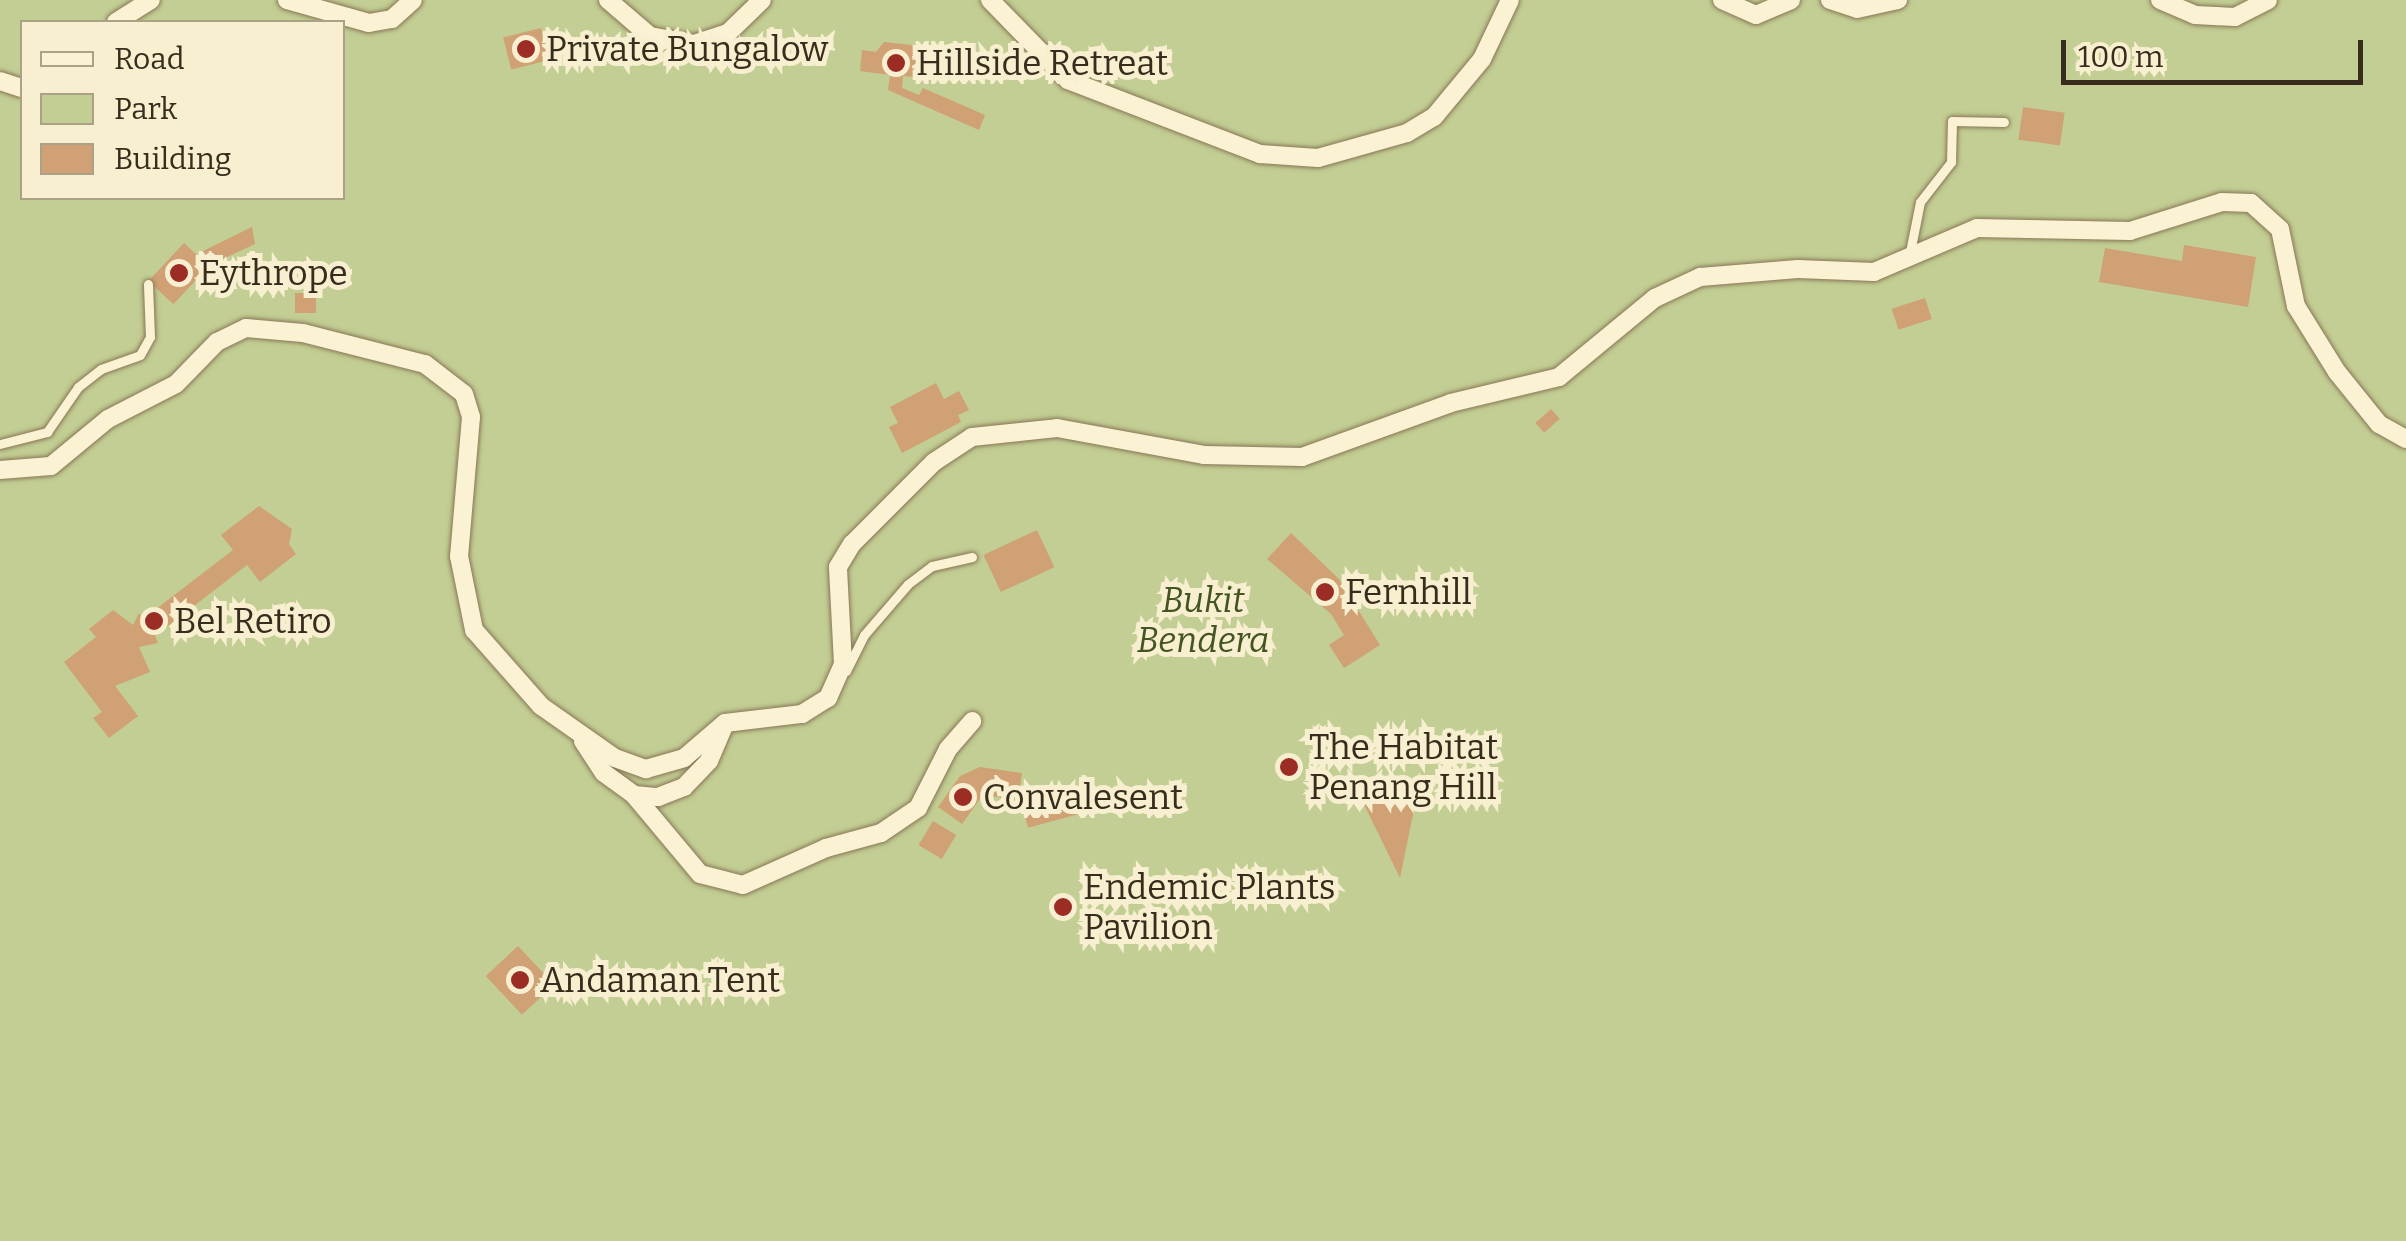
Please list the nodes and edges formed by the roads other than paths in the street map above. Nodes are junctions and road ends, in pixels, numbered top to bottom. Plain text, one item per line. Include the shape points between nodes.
1 (151, 0) edge
2 (412, 0) edge
3 (608, 0) edge
4 (762, 0) edge
5 (990, 0) edge
6 (1510, 0) edge
7 (1722, 0) edge
8 (1791, 0) edge
9 (1830, 0) edge
10 (1898, 0) edge
11 (2160, 0) edge
12 (2268, 0) edge
13 (298, 2) edge
14 (119, 20) edge
15 (2004, 122) dead end
16 (1908, 259) junction
17 (148, 284) dead end
18 (2406, 439) edge
19 (0, 444) edge
20 (0, 470) edge
21 (972, 557) dead end
22 (838, 681) junction
23 (972, 721) dead end
24 (725, 723) junction
25 (579, 734) junction
26 (634, 795) junction

1 - 14 street
2 - 13 street via 392,18 369,23
3 - 4 street via 650,36 694,44 728,33
5 - 6 street via 1068,80 1260,154 1318,158 1407,133 1434,117 1482,60
7 - 8 street via 1756,15
9 - 10 street via 1857,9
11 - 12 street via 2195,15 2236,17
15 - 16 lane via 1952,121 1951,162 1920,202
16 - 18 street via 1978,228 2130,232 2222,202 2251,203 2280,229 2296,306 2337,372 2379,424
16 - 22 street via 1874,272 1798,269 1700,277 1655,298 1558,377 1451,403 1302,457 1204,454 1057,428 972,437 934,462 852,544 838,567
17 - 19 lane via 150,337 140,355 101,368 78,386 47,432
20 - 25 street via 51,466 108,419 176,384 218,342 246,328 303,333 426,364 464,394 471,417 459,556 474,630 541,706
21 - 22 lane via 932,566 908,584 864,635
22 - 24 street via 816,709
23 - 26 street via 948,749 918,808 881,833 826,848 742,886 700,874
24 - 25 street via 666,767 615,758
24 - 26 street via 709,762 684,787 658,797
25 - 26 street via 604,773

